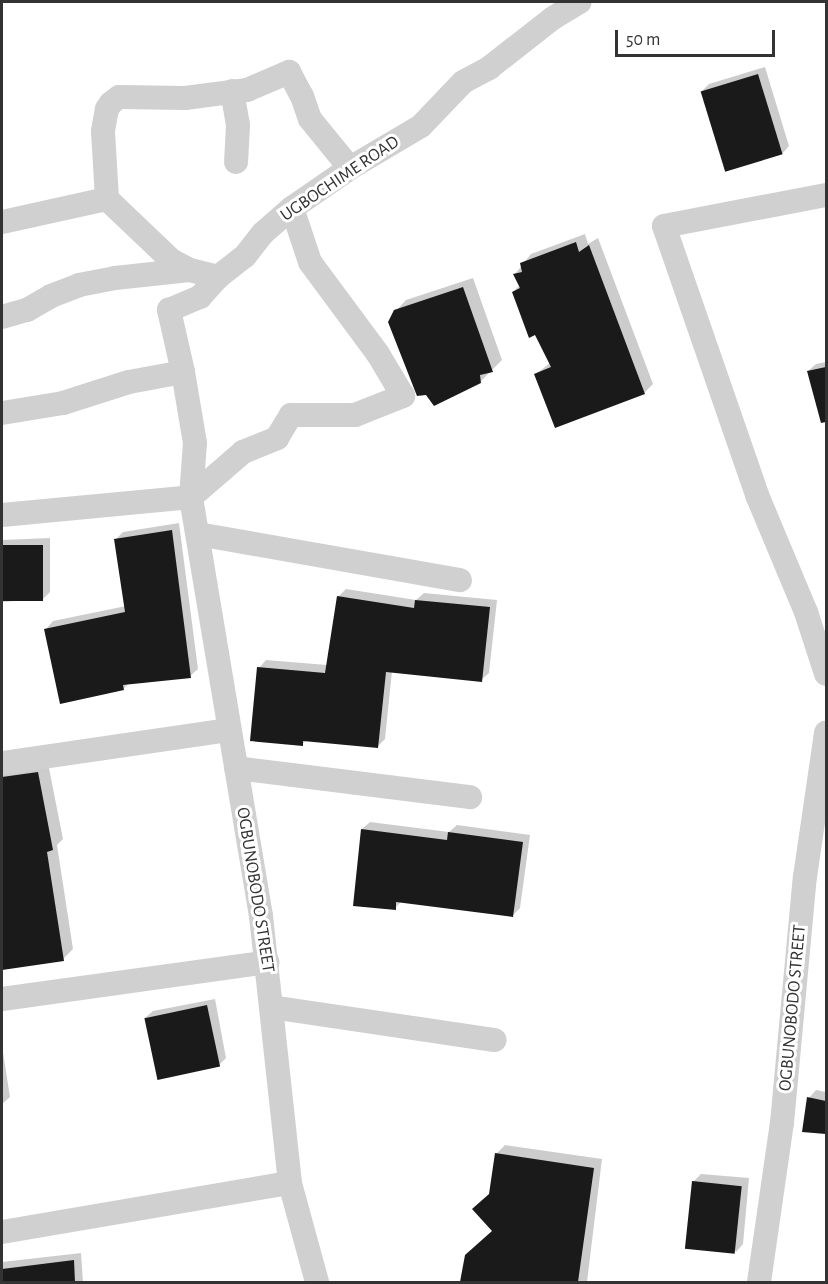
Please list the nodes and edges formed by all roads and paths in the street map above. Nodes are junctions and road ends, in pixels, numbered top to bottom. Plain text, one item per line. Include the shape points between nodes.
1 (580, 2) edge
2 (232, 91) junction
3 (236, 162) dead end
4 (350, 168) junction
5 (826, 195) edge
6 (107, 200) junction
7 (292, 208) junction
8 (2, 222) edge
9 (190, 270) junction
10 (218, 277) junction
11 (2, 317) edge
12 (183, 372) junction
13 (2, 413) edge
14 (191, 497) junction
15 (2, 515) edge
16 (198, 534) junction
17 (460, 580) dead end
18 (826, 674) edge
19 (228, 730) junction
20 (826, 733) edge
21 (2, 763) edge
22 (236, 768) junction
23 (470, 797) dead end
24 (267, 962) junction
25 (2, 999) edge
26 (271, 1007) junction
27 (495, 1040) dead end
28 (290, 1183) junction
29 (2, 1232) edge
30 (317, 1282) edge
31 (759, 1282) edge

1 - 4 street, UGBOCHIME ROAD via 489,68 463,82 421,126
2 - 3 street via 238,125
2 - 4 street via 247,90 289,72 310,119
2 - 6 street via 185,98 119,97 107,109 103,131
4 - 7 street, UGBOCHIME ROAD
5 - 18 street via 664,226 757,495 806,612
6 - 8 street
6 - 9 street via 171,260
7 - 10 street, UGBOCHIME ROAD via 263,233 245,256
7 - 14 street via 310,262 404,396 355,415 291,415 277,438 243,452
9 - 10 street
9 - 11 street via 79,285 27,310
10 - 12 street, UGBOCHIME ROAD via 200,297 169,310
12 - 13 street via 129,382 63,403
12 - 14 street, UGBOCHIME ROAD via 195,443
14 - 15 street
14 - 16 street, OGBUNOBODO STREET
16 - 17 street
16 - 19 street, OGBUNOBODO STREET
19 - 21 street
19 - 22 street, OGBUNOBODO STREET
20 - 31 street, OGBUNOBODO STREET via 805,877 782,1123
22 - 23 street
22 - 24 street, OGBUNOBODO STREET
24 - 25 street
24 - 26 street, OGBUNOBODO STREET
26 - 27 street
26 - 28 street, OGBUNOBODO STREET
28 - 29 street
28 - 30 street, OGBUNOBODO STREET

